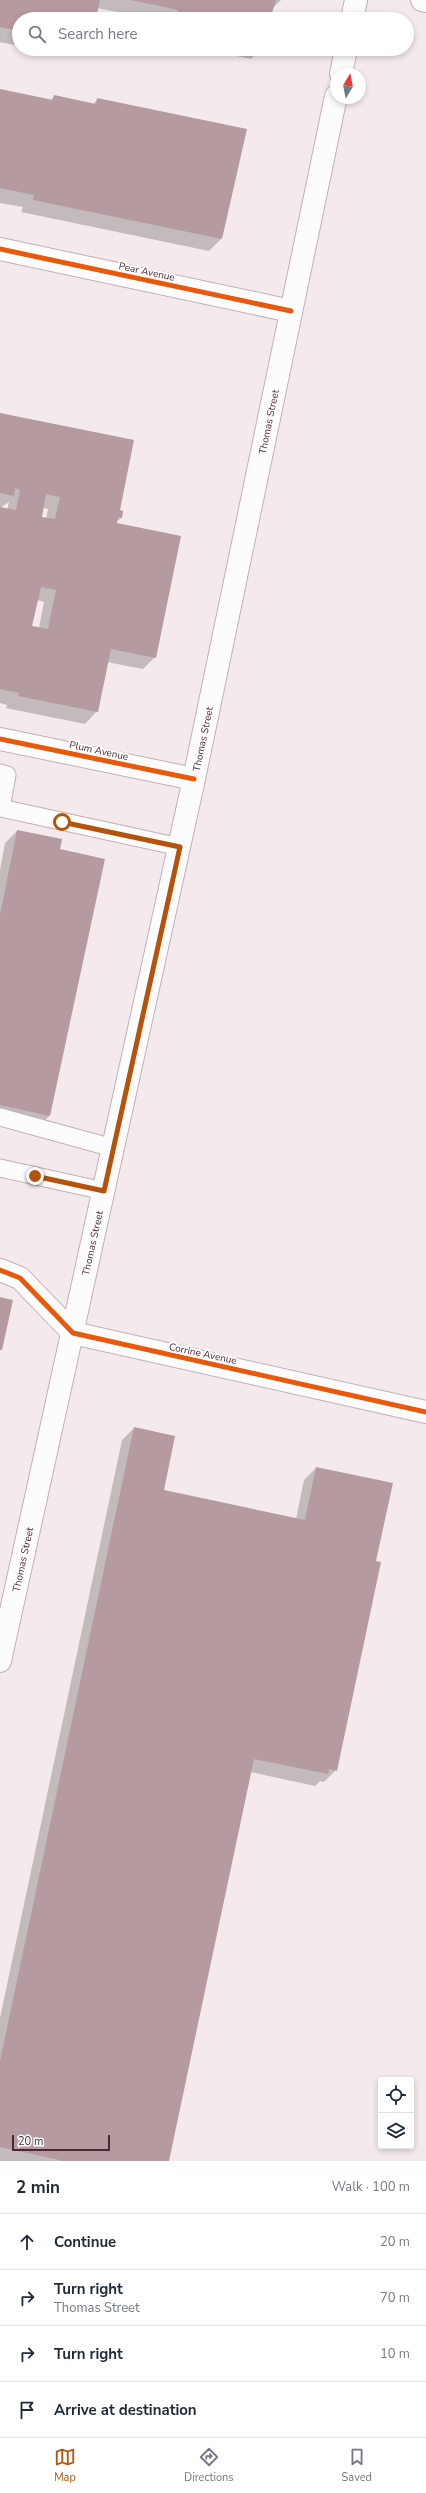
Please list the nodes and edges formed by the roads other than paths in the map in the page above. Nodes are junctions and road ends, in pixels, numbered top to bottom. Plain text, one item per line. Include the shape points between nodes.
1 (356, 0) edge
2 (422, 0) edge
3 (426, 1) edge
4 (353, 12) edge
5 (345, 56) edge
6 (342, 68) edge
7 (334, 104) edge
8 (0, 249) edge
9 (291, 311) junction
10 (0, 739) edge
11 (0, 773) edge
12 (194, 779) junction
13 (180, 847) junction
14 (0, 1117) edge
15 (113, 1148) junction
16 (0, 1168) edge
17 (104, 1191) junction
18 (0, 1270) edge
19 (72, 1333) junction
20 (426, 1412) edge
21 (0, 1661) edge

1 - 4 main road
2 - 3 main road
5 - 6 main road
7 - 9 main road, Thomas Street
8 - 9 main road, Pear Avenue
9 - 12 main road, Thomas Street
10 - 12 main road, Plum Avenue
11 - 13 lane via 7,775 1,808
12 - 13 main road, Thomas Street
13 - 15 main road, Thomas Street
14 - 15 lane
15 - 17 main road, Thomas Street
16 - 17 lane
17 - 19 main road, Thomas Street
18 - 19 main road via 20,1278
19 - 20 main road, Corrine Avenue
19 - 21 main road, Thomas Street

